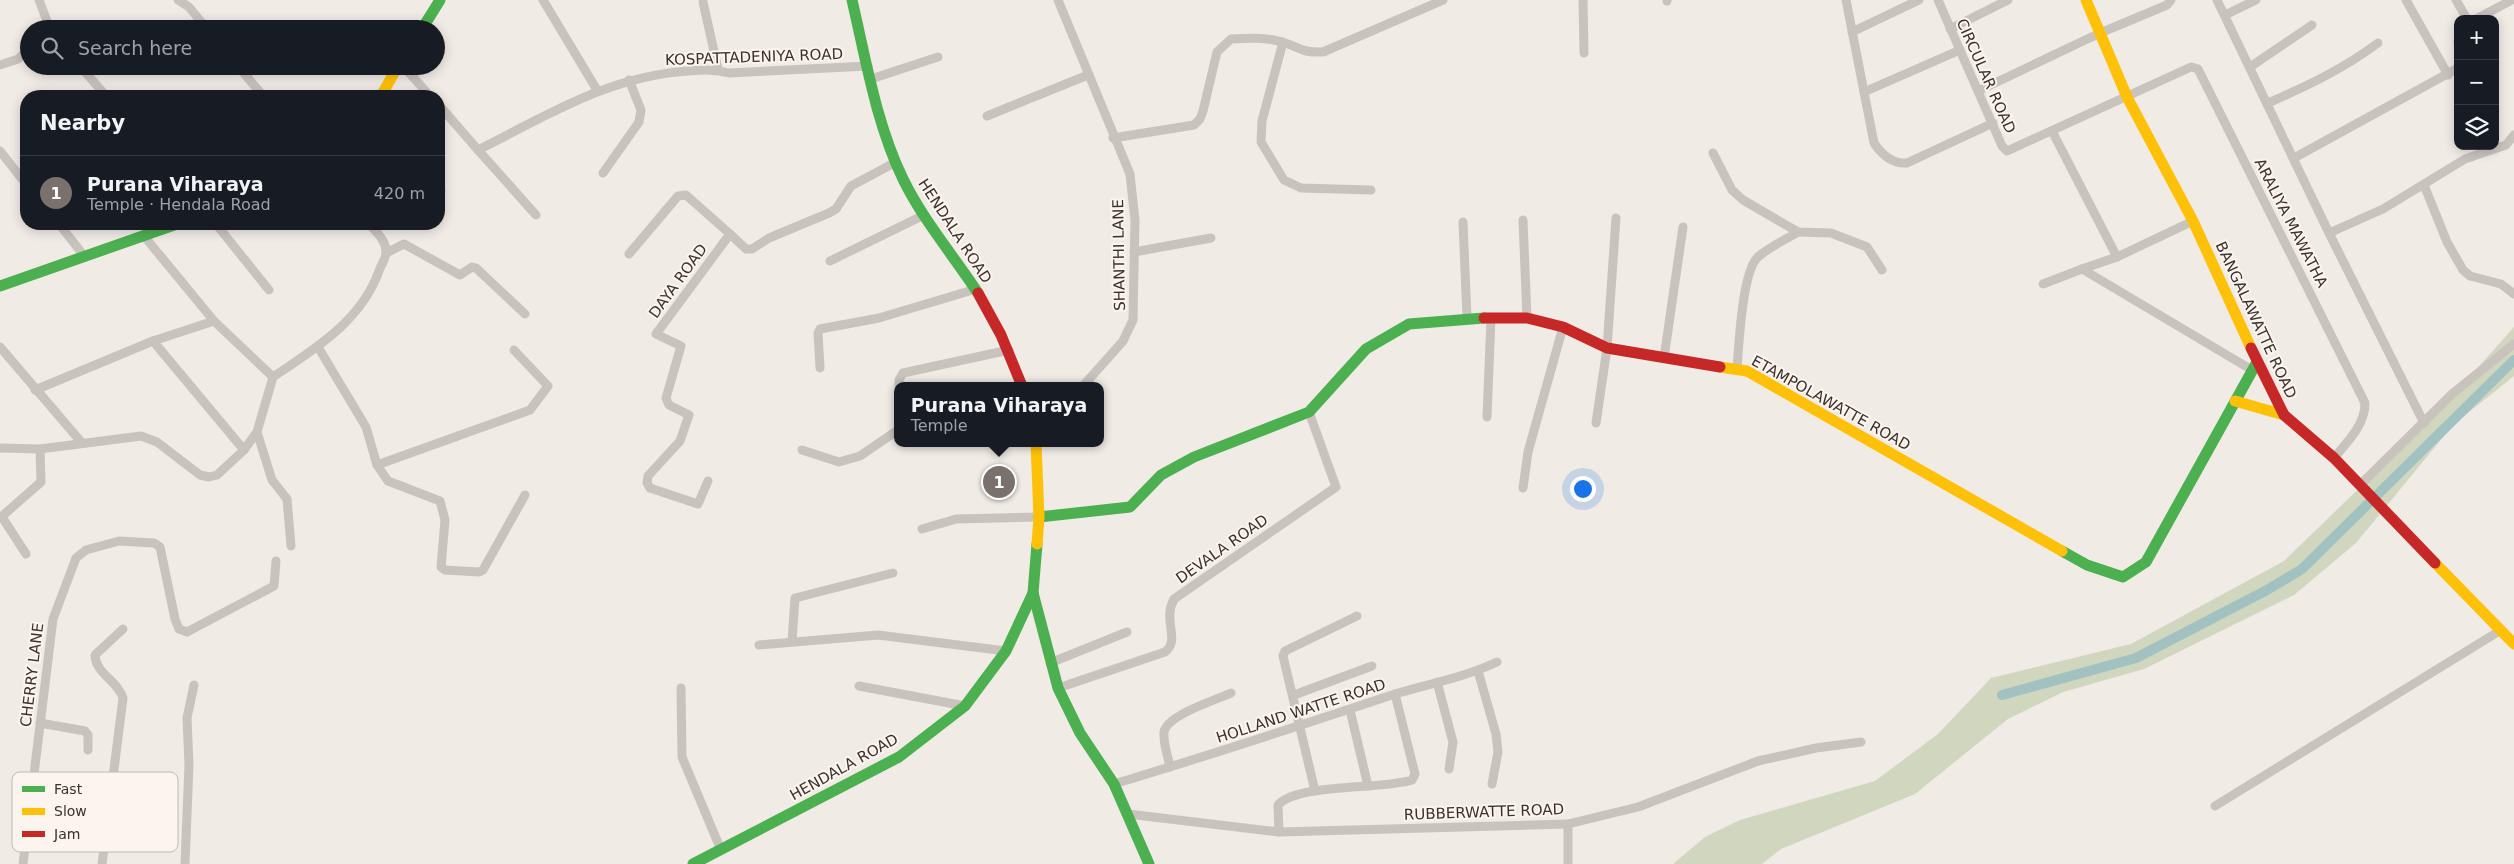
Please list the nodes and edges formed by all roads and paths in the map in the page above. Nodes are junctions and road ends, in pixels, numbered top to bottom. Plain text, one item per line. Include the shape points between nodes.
1 (39, 0) edge
2 (178, 0) edge
3 (440, 0) edge
4 (543, 0) edge
5 (852, 0) edge
6 (1058, 0) edge
7 (1443, 0) edge
8 (1583, 0) edge
9 (1846, 0) edge
10 (1919, 0) edge
11 (1938, 0) edge
12 (2008, 0) edge
13 (2086, 0) edge
14 (2171, 0) edge
15 (2216, 0) edge
16 (2256, 0) edge
17 (2406, 0) edge
18 (2456, 0) edge
19 (2512, 0) edge
20 (703, 2) dead end
21 (2465, 15) edge
22 (2484, 15) edge
23 (2225, 16) junction
24 (47, 20) edge
25 (200, 20) edge
26 (428, 20) edge
27 (2312, 25) dead end
28 (1950, 29) junction
29 (1852, 32) junction
30 (2100, 33) junction
31 (1283, 42) junction
32 (2378, 43) dead end
33 (1960, 50) junction
34 (1584, 53) dead end
35 (938, 56) dead end
36 (20, 57) edge
37 (0, 65) edge
38 (868, 66) junction
39 (2250, 67) junction
40 (718, 69) junction
41 (2454, 71) edge
42 (88, 75) edge
43 (246, 75) edge
44 (393, 75) edge
45 (410, 75) edge
46 (1088, 75) junction
47 (2448, 75) junction
48 (870, 79) junction
49 (629, 80) junction
50 (101, 90) edge
51 (258, 90) edge
52 (384, 90) edge
53 (424, 90) edge
54 (597, 90) junction
55 (1864, 92) junction
56 (1978, 92) junction
57 (2127, 97) junction
58 (2268, 103) junction
59 (445, 113) edge
60 (987, 116) dead end
61 (1993, 123) junction
62 (2052, 130) junction
63 (2514, 135) edge
64 (1113, 138) junction
65 (478, 150) junction
66 (0, 151) edge
67 (1713, 153) dead end
68 (2294, 158) junction
69 (896, 162) junction
70 (603, 173) dead end
71 (20, 176) edge
72 (2424, 185) junction
73 (1370, 190) dead end
74 (536, 215) dead end
75 (924, 215) junction
76 (1616, 218) dead end
77 (1523, 220) dead end
78 (2193, 221) junction
79 (1463, 222) dead end
80 (1683, 227) dead end
81 (64, 230) edge
82 (160, 230) edge
83 (221, 230) edge
84 (374, 230) edge
85 (1798, 232) junction
86 (2329, 233) junction
87 (730, 234) junction
88 (144, 236) junction
89 (1211, 238) dead end
90 (1134, 252) junction
91 (386, 253) junction
92 (628, 254) dead end
93 (85, 257) junction
94 (2117, 257) junction
95 (830, 261) dead end
96 (2082, 268) junction
97 (1882, 270) dead end
98 (2043, 284) dead end
99 (0, 286) edge
100 (976, 289) junction
101 (269, 290) dead end
102 (2514, 294) edge
103 (526, 314) dead end
104 (1467, 318) junction
105 (1491, 318) junction
106 (1527, 318) junction
107 (214, 321) junction
108 (1563, 328) junction
109 (153, 341) junction
110 (2514, 344) edge
111 (0, 347) edge
112 (318, 347) junction
113 (1607, 348) junction
114 (514, 350) dead end
115 (1009, 350) junction
116 (1664, 358) junction
117 (2254, 366) junction
118 (820, 368) dead end
119 (1737, 368) junction
120 (273, 377) junction
121 (899, 382) edge
122 (1021, 382) edge
123 (1087, 382) edge
124 (35, 390) junction
125 (2235, 401) junction
126 (1309, 412) junction
127 (2284, 415) junction
128 (1487, 417) dead end
129 (1596, 423) dead end
130 (2424, 423) junction
131 (257, 432) junction
132 (894, 433) edge
133 (82, 443) junction
134 (1036, 447) edge
135 (0, 448) edge
136 (40, 449) junction
137 (244, 450) junction
138 (802, 450) dead end
139 (2334, 458) junction
140 (377, 465) junction
141 (708, 481) dead end
142 (2360, 485) junction
143 (1523, 488) dead end
144 (525, 495) dead end
145 (1039, 517) junction
146 (1, 518) edge
147 (922, 529) dead end
148 (291, 546) dead end
149 (26, 554) dead end
150 (276, 561) dead end
151 (893, 572) dead end
152 (1033, 593) junction
153 (1357, 616) dead end
154 (123, 629) dead end
155 (2501, 630) junction
156 (1127, 632) dead end
157 (792, 642) junction
158 (2514, 644) edge
159 (759, 645) dead end
160 (1006, 651) junction
161 (1497, 662) dead end
162 (1050, 663) junction
163 (1372, 666) dead end
164 (1478, 671) junction
165 (1437, 682) junction
166 (194, 685) dead end
167 (859, 686) dead end
168 (681, 688) dead end
169 (1058, 688) junction
170 (1231, 693) dead end
171 (1395, 694) junction
172 (1294, 695) junction
173 (965, 706) junction
174 (1350, 710) junction
175 (40, 723) junction
176 (1300, 727) junction
177 (1861, 742) dead end
178 (88, 750) dead end
179 (1170, 767) junction
180 (1449, 769) dead end
181 (34, 772) edge
182 (114, 772) edge
183 (1114, 784) junction
184 (1492, 784) dead end
185 (1368, 786) junction
186 (1315, 792) junction
187 (2215, 806) dead end
188 (1128, 814) junction
189 (1568, 824) junction
190 (1279, 832) junction
191 (721, 850) junction
192 (184, 864) edge
193 (693, 864) edge
194 (1148, 864) edge
195 (1568, 864) edge

1 - 24 street
2 - 25 street
3 - 26 street
4 - 54 street
5 - 38 street, HENDALA ROAD
6 - 46 street, SHANTHI LANE
7 - 31 street via 1322,52 1306,53
8 - 34 street
9 - 29 street
10 - 29 street
11 - 28 street, CIRCULAR ROAD
12 - 28 street
13 - 30 street, BANGALAWATTE ROAD
14 - 30 street via 2167,6
15 - 23 street
16 - 23 street
17 - 47 street
18 - 21 street
19 - 22 street
20 - 40 street
23 - 39 street
27 - 39 street
28 - 33 street, CIRCULAR ROAD
29 - 55 street
30 - 56 street
30 - 57 street, BANGALAWATTE ROAD
31 - 64 street via 1231,39 1222,46 1217,52 1200,119 1194,126
31 - 73 street via 1262,121 1261,142 1284,180 1291,185
32 - 58 street via 2317,82
33 - 55 street
33 - 56 street, CIRCULAR ROAD
35 - 48 street
36 - 37 street
38 - 40 street, KOSPATTADENIYA ROAD via 729,73
38 - 48 street, HENDALA ROAD
39 - 58 street
40 - 49 street, KOSPATTADENIYA ROAD via 666,72
41 - 47 street
42 - 50 street
43 - 51 street
44 - 52 street
45 - 53 street
46 - 60 street
46 - 64 street, SHANTHI LANE
47 - 68 street
48 - 69 street, HENDALA ROAD
49 - 54 street, KOSPATTADENIYA ROAD
49 - 70 street via 641,110 639,122
54 - 65 street, KOSPATTADENIYA ROAD
55 - 61 street via 1874,143 1883,155 1900,163 1907,163
56 - 61 street, CIRCULAR ROAD
57 - 62 street, CIRCULAR ROAD
57 - 78 street, BANGALAWATTE ROAD
57 - 139 street, ARALIYA MAWATHA via 2191,67 2198,69 2366,404 2358,428
58 - 68 street
59 - 65 street
61 - 62 street, CIRCULAR ROAD via 2007,151
62 - 94 street
63 - 72 street via 2506,144 2465,159
64 - 90 street, SHANTHI LANE via 1130,174 1135,220
65 - 74 street
66 - 71 street
67 - 85 street via 1732,190 1742,200
68 - 86 street
69 - 75 street, HENDALA ROAD
69 - 87 street via 852,186 836,209 769,238 752,249 746,249
72 - 86 street via 2383,209
72 - 102 street via 2447,242 2463,270 2470,276 2501,284
75 - 95 street
75 - 100 street, HENDALA ROAD
76 - 113 street
77 - 106 street
78 - 94 street
78 - 117 street, BANGALAWATTE ROAD
79 - 104 street
80 - 116 street
81 - 93 street
82 - 88 street
83 - 101 street
84 - 91 street via 384,241
85 - 97 street via 1831,233 1867,247
85 - 119 street via 1757,258 1751,268 1743,306
86 - 130 street
87 - 92 street via 682,195
87 - 141 street, DAYA ROAD via 656,334 681,346 666,398 669,405 689,415 680,442 648,476 647,483 650,488 698,504
88 - 93 street
88 - 107 street
89 - 90 street
90 - 123 street, SHANTHI LANE via 1133,320 1123,342
91 - 103 street via 404,244 460,275 472,267 476,268
91 - 112 street via 374,287 346,324
93 - 99 street
94 - 96 street
96 - 98 street
96 - 117 street
100 - 115 street, HENDALA ROAD
100 - 118 street via 879,318 820,329
104 - 105 street, ETAMPOLAWATTE ROAD
104 - 126 street, ETAMPOLAWATTE ROAD via 1409,324 1398,329 1366,349
105 - 106 street, ETAMPOLAWATTE ROAD
105 - 128 street
106 - 108 street, ETAMPOLAWATTE ROAD
107 - 109 street
107 - 120 street
108 - 113 street, ETAMPOLAWATTE ROAD
108 - 143 street via 1528,452
109 - 124 street
109 - 137 street
110 - 130 street via 2452,394
111 - 124 street
112 - 120 street
112 - 140 street via 366,427
113 - 116 street, ETAMPOLAWATTE ROAD
113 - 129 street
114 - 140 street via 548,386 530,410
115 - 121 street via 903,373
115 - 122 street, HENDALA ROAD
116 - 119 street, ETAMPOLAWATTE ROAD
117 - 125 street, ETAMPOLAWATTE ROAD
117 - 127 street, BANGALAWATTE ROAD
119 - 125 street, ETAMPOLAWATTE ROAD via 2087,565 2124,577 2146,562
120 - 131 street
124 - 133 street
125 - 127 street
126 - 145 street, ETAMPOLAWATTE ROAD via 1186,461 1161,475 1130,507
126 - 169 street, DEVALA ROAD via 1336,487 1174,599 1168,617 1172,647
127 - 139 street, BANGALAWATTE ROAD
130 - 142 street
131 - 137 street
131 - 148 street via 272,480 287,499
132 - 138 street via 860,456 839,462
133 - 136 street
133 - 137 street via 141,436 157,442 200,475 208,477 218,475
134 - 145 street, HENDALA ROAD
135 - 136 street
136 - 146 street via 41,482
139 - 142 street, BANGALAWATTE ROAD
140 - 144 street via 388,481 440,501 445,520 440,560 445,570 483,570
142 - 155 street, BANGALAWATTE ROAD
145 - 147 street via 956,519
145 - 152 street, HENDALA ROAD
146 - 149 street
150 - 175 street, CHERRY LANE via 274,586 187,632 179,630 175,619 160,547 154,543 119,541 86,550 76,558 52,619
151 - 157 street via 795,598
152 - 160 street, HENDALA ROAD
152 - 162 street
153 - 172 street via 1285,652 1283,661
154 - 182 street via 95,655 95,661 116,684 123,698
155 - 158 street, BANGALAWATTE ROAD
155 - 187 street
156 - 162 street
157 - 159 street
157 - 160 street via 878,635
160 - 173 street, HENDALA ROAD
161 - 164 street, HOLLAND WATTE ROAD
162 - 169 street
163 - 172 street
164 - 165 street, HOLLAND WATTE ROAD
164 - 184 street via 1496,734 1498,752
165 - 171 street, HOLLAND WATTE ROAD
165 - 180 street via 1453,742
166 - 192 street via 187,718
167 - 173 street
168 - 191 street via 682,757
169 - 183 street via 1080,733
170 - 179 street via 1168,723 1164,740
171 - 174 street, HOLLAND WATTE ROAD
171 - 185 street via 1414,778
172 - 176 street
173 - 191 street, HENDALA ROAD via 899,757
174 - 176 street, HOLLAND WATTE ROAD
174 - 185 street
175 - 178 street via 85,731
175 - 181 street, CHERRY LANE
176 - 179 street, HOLLAND WATTE ROAD
176 - 186 street
177 - 189 street, RUBBERWATTE ROAD via 1758,760 1638,807
179 - 183 street, HOLLAND WATTE ROAD
183 - 188 street
185 - 186 street
186 - 190 street via 1285,799 1278,805
188 - 190 street, RUBBERWATTE ROAD
188 - 194 street
189 - 190 street, RUBBERWATTE ROAD
189 - 195 street
191 - 193 street, HENDALA ROAD

